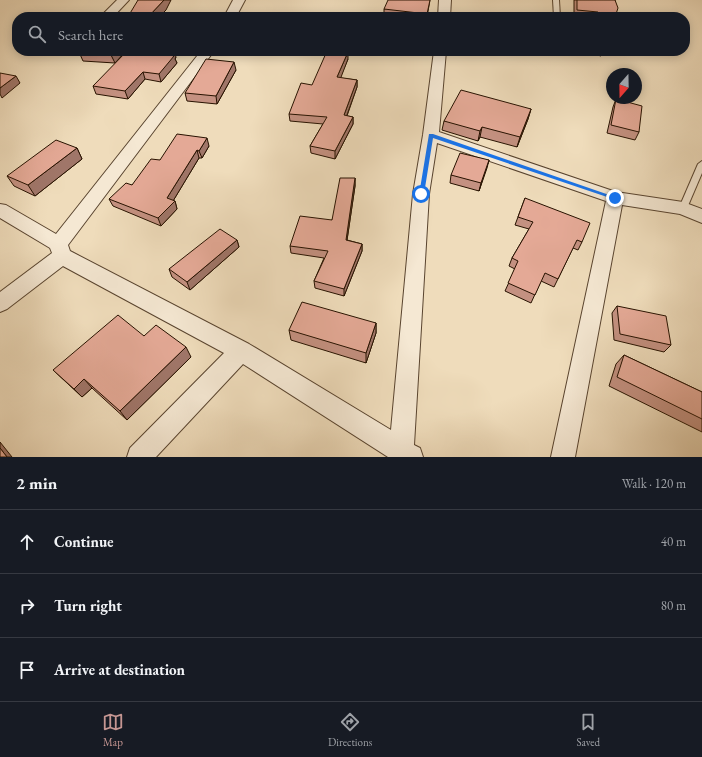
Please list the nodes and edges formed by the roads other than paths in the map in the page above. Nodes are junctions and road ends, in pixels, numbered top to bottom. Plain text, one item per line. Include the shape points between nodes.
1 (123, 0) edge
2 (239, 0) edge
3 (445, 0) edge
4 (556, 0) edge
5 (111, 12) edge
6 (233, 12) edge
7 (444, 12) edge
8 (557, 12) edge
9 (204, 56) edge
10 (439, 56) edge
11 (431, 135) junction
12 (702, 164) edge
13 (615, 198) junction
14 (683, 208) junction
15 (0, 210) edge
16 (702, 216) edge
17 (60, 250) junction
18 (0, 303) edge
19 (241, 351) junction
20 (406, 454) edge
21 (139, 457) edge
22 (563, 457) edge

1 - 5 street
2 - 6 street
3 - 7 street
4 - 8 lane
9 - 17 street
10 - 11 street
11 - 13 street
11 - 20 street via 421,194
12 - 14 lane
13 - 14 street
13 - 22 street
14 - 16 street
15 - 17 street
17 - 18 street
17 - 19 street
19 - 20 street
19 - 21 street

